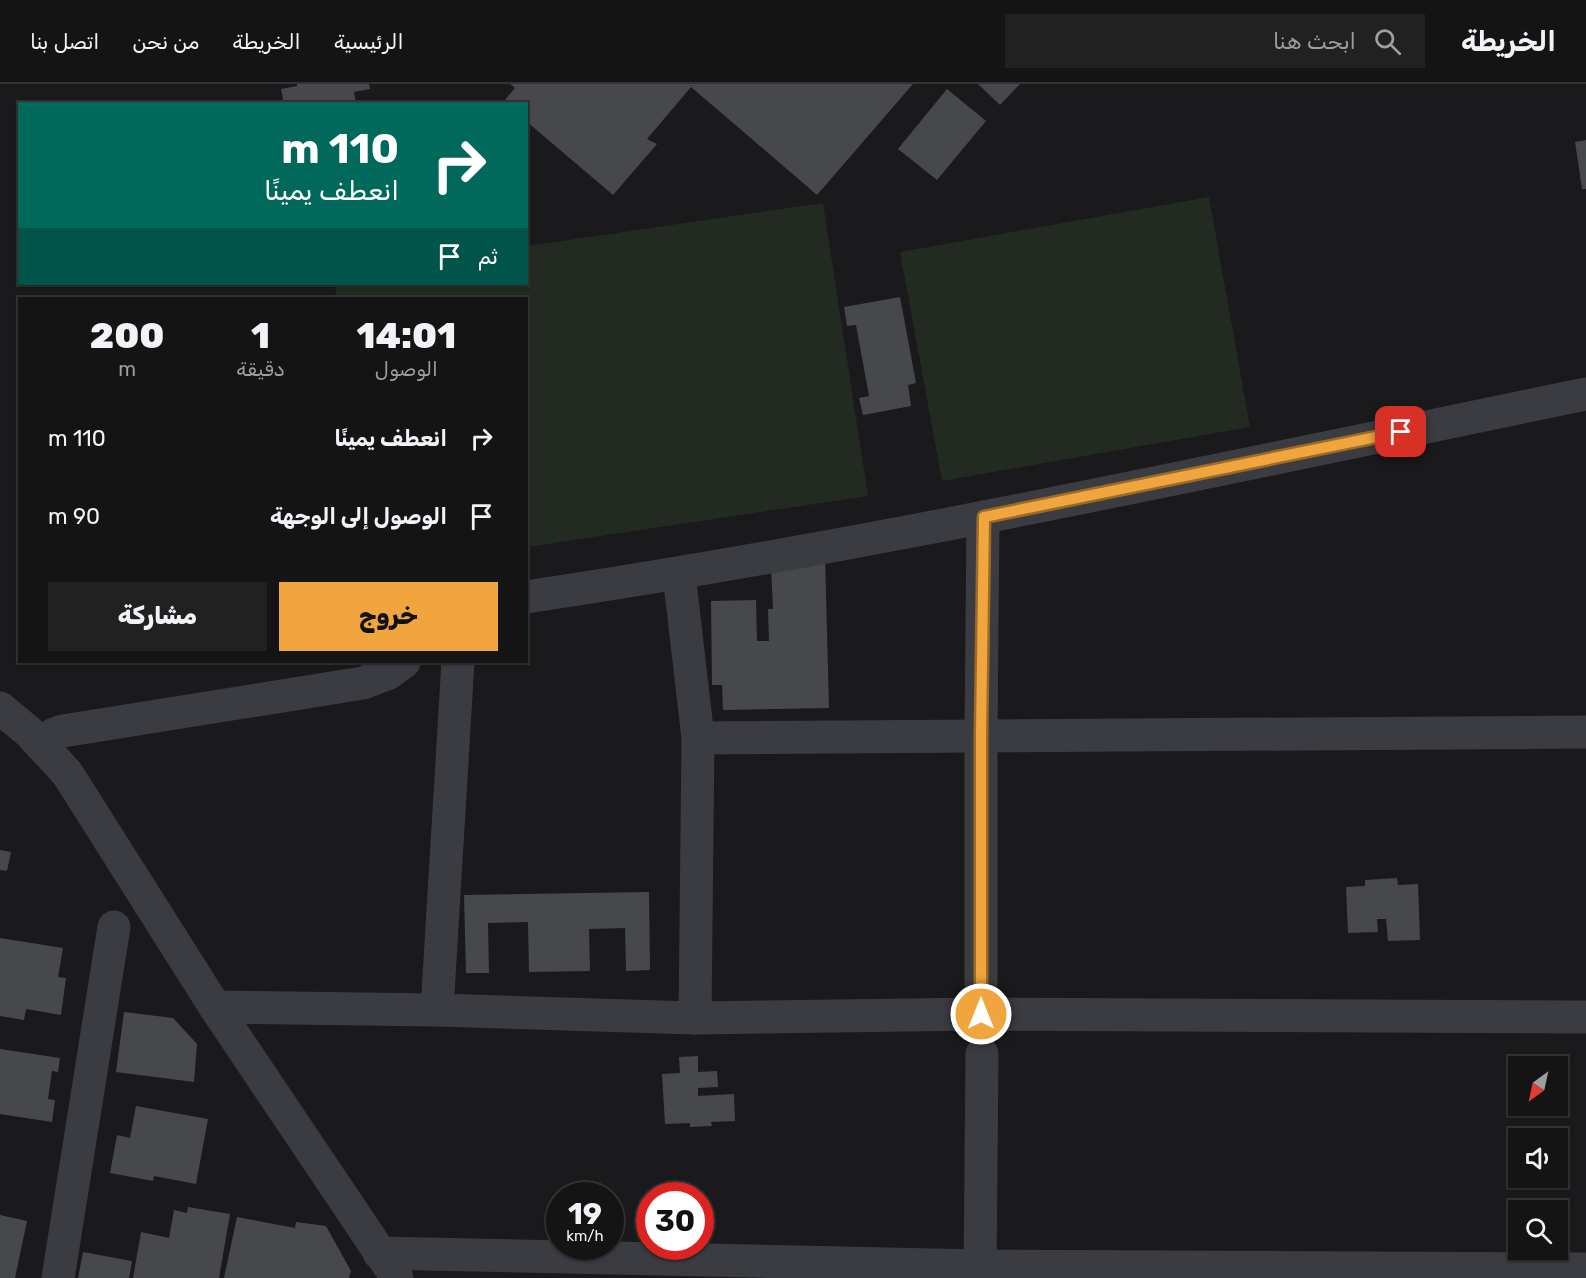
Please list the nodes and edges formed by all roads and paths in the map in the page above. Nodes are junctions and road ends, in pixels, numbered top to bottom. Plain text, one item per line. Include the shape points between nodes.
1 (1586, 394) edge
2 (984, 517) junction
3 (679, 574) junction
4 (528, 597) edge
5 (403, 663) edge
6 (458, 663) edge
7 (0, 708) edge
8 (1586, 732) edge
9 (981, 735) junction
10 (698, 738) junction
11 (41, 743) junction
12 (114, 927) dead end
13 (215, 1007) junction
14 (437, 1010) junction
15 (981, 1014) junction
16 (1586, 1017) edge
17 (695, 1018) junction
18 (982, 1054) dead end
19 (388, 1265) edge
20 (1586, 1269) edge
21 (980, 1272) edge
22 (58, 1278) edge

1 - 2 street
2 - 3 street
2 - 9 street
3 - 4 street
3 - 10 street
5 - 11 street via 363,683 63,731
6 - 14 street
7 - 11 street
8 - 9 street
9 - 10 street
9 - 15 street
10 - 17 street
11 - 13 street via 67,773
12 - 22 street
13 - 14 street
13 - 19 street
14 - 17 street
15 - 16 street
15 - 17 street
18 - 21 street
19 - 21 street
20 - 21 street

